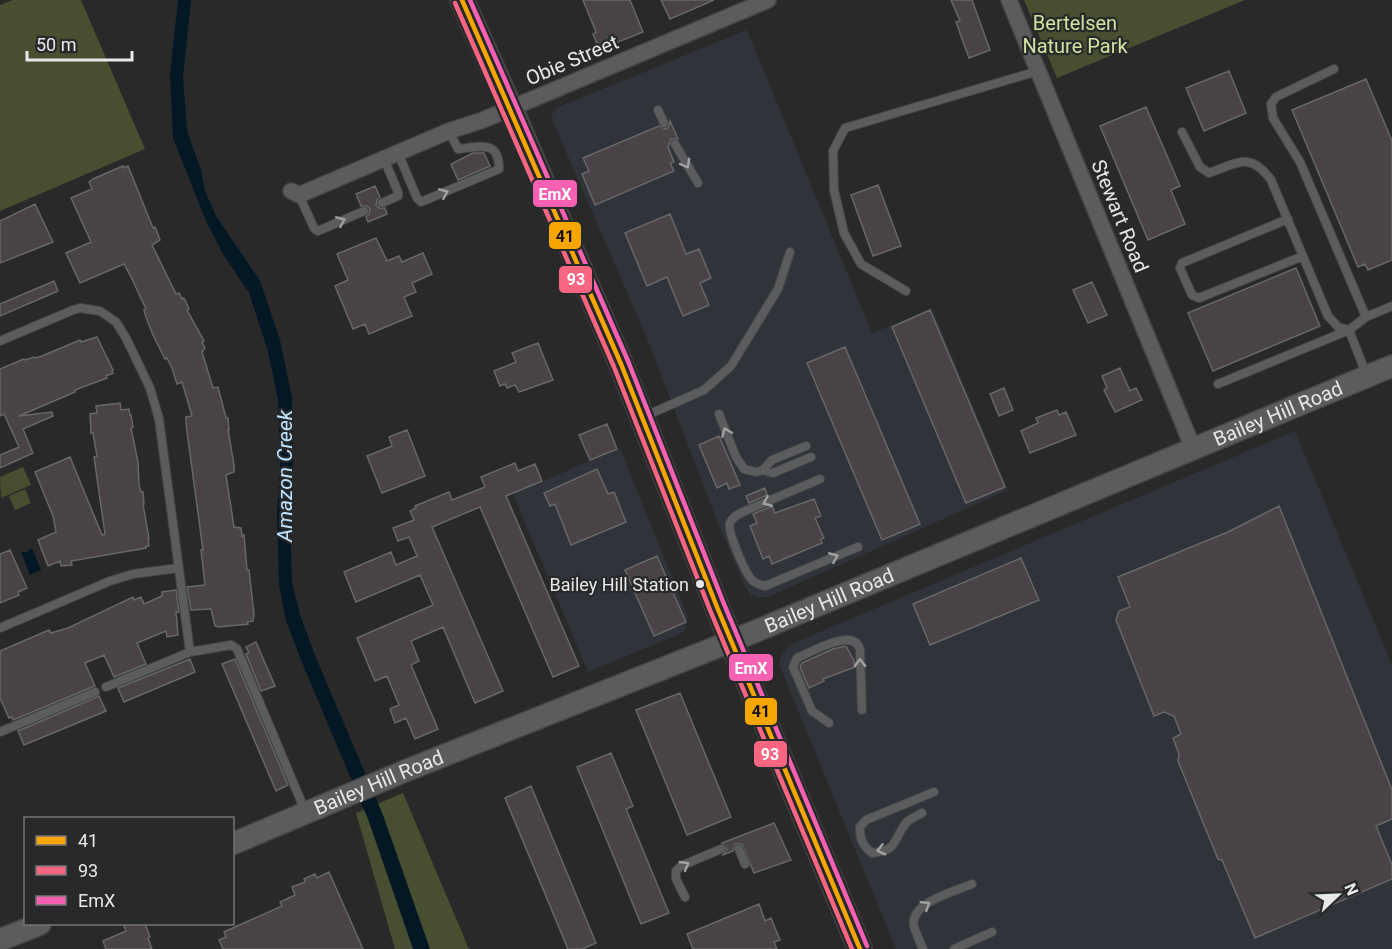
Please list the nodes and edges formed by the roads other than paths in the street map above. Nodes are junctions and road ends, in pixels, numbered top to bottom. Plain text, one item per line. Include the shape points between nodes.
1 (462, 0) edge
2 (768, 0) edge
3 (1009, 0) edge
4 (1334, 69) dead end
5 (1038, 71) junction
6 (511, 109) junction
7 (658, 110) dead end
8 (664, 123) dead end
9 (449, 131) junction
10 (1182, 132) dead end
11 (675, 144) dead end
12 (391, 156) junction
13 (698, 183) dead end
14 (295, 193) joint
15 (382, 203) dead end
16 (363, 211) dead end
17 (1288, 219) junction
18 (790, 252) dead end
19 (1303, 256) junction
20 (906, 291) dead end
21 (1392, 306) edge
22 (1366, 317) junction
23 (1349, 330) junction
24 (0, 341) edge
25 (1392, 366) edge
26 (1367, 376) junction
27 (1218, 384) dead end
28 (719, 414) dead end
29 (642, 417) junction
30 (806, 446) dead end
31 (1193, 448) junction
32 (811, 457) dead end
33 (763, 470) junction
34 (820, 479) dead end
35 (858, 547) dead end
36 (178, 568) junction
37 (0, 628) edge
38 (732, 641) junction
39 (190, 652) junction
40 (106, 687) dead end
41 (95, 692) dead end
42 (861, 710) dead end
43 (829, 723) dead end
44 (0, 732) edge
45 (934, 792) dead end
46 (306, 813) junction
47 (922, 813) dead end
48 (234, 843) edge
49 (721, 849) dead end
50 (739, 849) dead end
51 (745, 864) dead end
52 (972, 884) dead end
53 (685, 897) dead end
54 (38, 925) edge
55 (992, 932) dead end
56 (0, 940) edge
57 (860, 949) edge
58 (923, 949) edge
59 (954, 949) edge

1 - 6 main road
2 - 6 street, Obie Street
3 - 5 street, Stewart Road
4 - 22 lane via 1276,97 1271,104 1273,118 1300,162
5 - 20 lane via 845,128 833,151 834,190 844,233 861,264
5 - 31 street, Stewart Road
6 - 9 street, Obie Street
6 - 29 main road
7 - 8 lane
9 - 12 street, Obie Street
12 -> 9 lane via 423,202 499,169 492,148 458,149
10 - 17 lane via 1200,167 1209,174 1242,161 1262,168
11 -> 13 lane
12 - 14 street, Obie Street
12 - 15 lane via 398,192
14 -> 16 lane via 318,231
17 - 19 lane
17 - 19 lane via 1182,263 1180,268 1192,295 1199,298
18 - 29 lane via 778,289 731,366 704,390
19 - 23 lane via 1328,316 1338,327
21 - 22 lane
22 - 23 lane
23 - 26 lane
23 - 27 lane
24 - 36 lane via 80,308 100,311 116,322 157,408
25 - 26 street, Bailey Hill Road
26 - 31 street, Bailey Hill Road
33 -> 28 lane via 750,471 740,465
29 - 38 main road
30 - 33 lane via 772,460
31 - 38 street, Bailey Hill Road
32 - 33 lane via 773,473
34 -> 35 lane via 745,511 730,522 731,537 747,574 765,586
36 - 37 lane via 110,581
36 - 39 lane
38 - 46 street, Bailey Hill Road
38 - 57 main road
39 - 40 lane
39 - 46 lane via 231,645 237,650
41 - 44 lane
42 -> 43 lane via 860,649 853,639 841,640 797,658 793,667 812,711
47 -> 45 lane via 907,821 895,845 884,851 872,853 860,838 860,827 866,820
46 - 48 street, Bailey Hill Road
53 -> 49 lane via 675,879 676,871
50 - 51 lane
58 -> 52 lane via 914,924 916,912
54 - 56 street
55 - 59 lane

